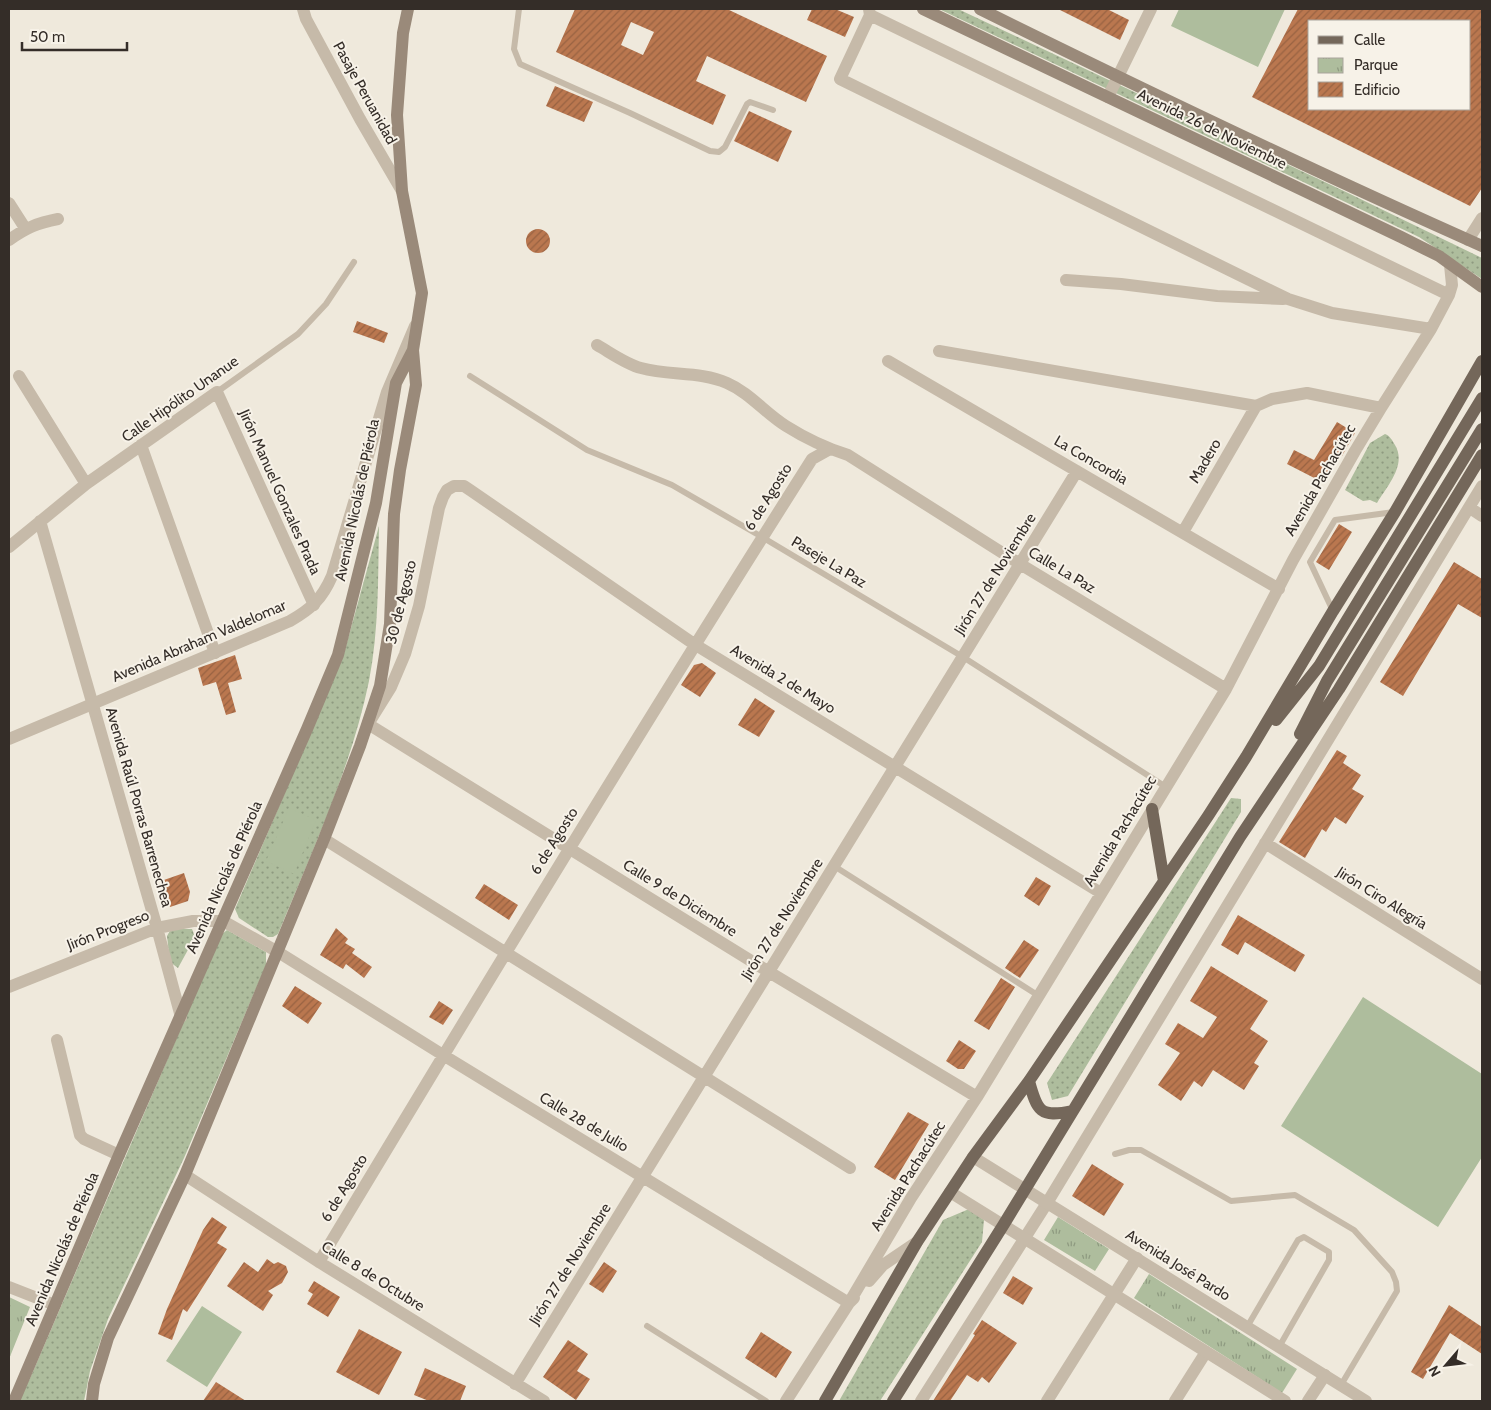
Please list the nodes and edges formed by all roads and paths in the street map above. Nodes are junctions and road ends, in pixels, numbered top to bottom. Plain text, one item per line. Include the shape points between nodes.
1 (303, 9) edge
2 (408, 9) edge
3 (519, 9) edge
4 (923, 9) edge
5 (980, 9) edge
6 (1151, 9) edge
7 (869, 12) edge
8 (1118, 77) junction
9 (1108, 97) junction
10 (773, 110) dead end
11 (402, 192) junction
12 (9, 203) edge
13 (1482, 218) edge
14 (58, 219) dead end
15 (25, 228) junction
16 (9, 240) edge
17 (1468, 240) junction
18 (1482, 246) edge
19 (354, 262) dead end
20 (1450, 265) junction
21 (1066, 280) dead end
22 (1482, 287) edge
23 (1450, 295) junction
24 (1288, 299) junction
25 (417, 321) junction
26 (1431, 329) junction
27 (597, 345) dead end
28 (413, 350) junction
29 (940, 350) dead end
30 (888, 361) dead end
31 (1482, 361) edge
32 (19, 376) dead end
33 (470, 376) dead end
34 (217, 392) junction
35 (1482, 398) edge
36 (1256, 406) junction
37 (1381, 408) junction
38 (1482, 429) edge
39 (141, 446) junction
40 (830, 450) junction
41 (1482, 454) edge
42 (1078, 471) junction
43 (86, 484) junction
44 (454, 486) joint
45 (1481, 491) edge
46 (1470, 508) junction
47 (1395, 512) junction
48 (1482, 516) edge
49 (40, 521) junction
50 (1183, 532) junction
51 (762, 537) junction
52 (9, 547) edge
53 (1020, 564) junction
54 (1278, 589) junction
55 (314, 605) junction
56 (1333, 611) junction
57 (694, 644) junction
58 (215, 652) junction
59 (963, 657) junction
60 (1226, 689) junction
61 (92, 704) junction
62 (368, 724) junction
63 (9, 740) edge
64 (1246, 758) junction
65 (895, 767) junction
66 (1166, 787) junction
67 (1272, 787) junction
68 (1152, 809) junction
69 (324, 839) junction
70 (1265, 844) junction
71 (569, 848) junction
72 (834, 866) junction
73 (1164, 881) junction
74 (1101, 893) junction
75 (223, 921) junction
76 (157, 928) junction
77 (278, 952) junction
78 (505, 952) junction
79 (769, 972) junction
80 (1482, 978) edge
81 (9, 987) edge
82 (1039, 996) junction
83 (181, 1017) junction
84 (57, 1040) dead end
85 (443, 1055) junction
86 (704, 1077) junction
87 (1029, 1081) junction
88 (977, 1097) junction
89 (1072, 1111) junction
90 (119, 1154) junction
91 (1115, 1154) dead end
92 (973, 1157) junction
93 (850, 1168) dead end
94 (185, 1175) junction
95 (642, 1177) junction
96 (1024, 1189) junction
97 (950, 1192) junction
98 (1048, 1203) junction
99 (1004, 1224) junction
100 (1026, 1238) junction
101 (917, 1242) junction
102 (1137, 1258) junction
103 (319, 1262) junction
104 (9, 1288) edge
105 (1115, 1295) junction
106 (849, 1303) junction
107 (55, 1305) junction
108 (647, 1326) dead end
109 (1247, 1327) junction
110 (1280, 1347) junction
111 (1206, 1352) junction
112 (1325, 1376) junction
113 (515, 1384) junction
114 (1341, 1386) junction
115 (14, 1401) edge
116 (92, 1401) edge
117 (544, 1401) edge
118 (766, 1401) edge
119 (786, 1401) edge
120 (825, 1401) edge
121 (892, 1401) edge
122 (921, 1401) edge
123 (1047, 1401) edge
124 (1175, 1401) edge
125 (1285, 1401) edge
126 (1308, 1401) edge
127 (1366, 1401) edge

1 - 11 street, Pasaje Peruanidad
2 - 11 main road, Avenida Nicolás de Piérola via 397,116
3 - 10 lane via 514,49 520,64 710,151 719,152 725,147 750,102
4 - 9 main road, Avenida 26 de Noviembre
5 - 8 main road, Avenida 26 de Noviembre
6 - 8 street
7 - 23 street
7 - 24 street via 840,79
8 - 9 street
8 - 17 main road, Avenida 26 de Noviembre
9 - 20 main road, Avenida 26 de Noviembre via 1401,237
11 - 25 main road, Avenida Nicolás de Piérola via 422,293
12 - 15 street
13 - 17 street
14 - 15 street
15 - 16 street
17 - 18 main road, Avenida 26 de Noviembre
19 - 34 lane, Calle Hipólito Unanue via 326,304 298,334
20 - 22 main road, Avenida 26 de Noviembre
20 - 23 street, Avenida Pachacútec
21 - 24 street via 1217,296
23 - 26 street, Avenida Pachacútec
24 - 26 street via 1332,313
25 - 28 main road, Avenida Nicolás de Piérola
25 - 55 street, Avenida Abraham Valdelomar via 387,392 332,576
26 - 37 street, Avenida Pachacútec
27 - 40 street, Calle La Paz via 640,368 705,376 727,383 743,391 785,426
28 - 62 main road, Avenida Nicolás de Piérola via 416,384 394,514 390,624 380,686
28 - 75 main road, Avenida Nicolás de Piérola via 396,383 376,503 338,655
29 - 36 street
30 - 42 street, La Concordia
31 - 47 main road
32 - 43 street
33 - 51 lane, Paseje La Paz via 587,450 672,485
34 - 39 street, Calle Hipólito Unanue
34 - 55 street, Jirón Manuel Gonzales Prada
35 - 64 main road via 1319,666
36 - 37 street via 1281,397 1307,393
36 - 50 street, Madero
37 - 54 street, Avenida Pachacútec
38 - 67 main road via 1327,681
39 - 43 street, Calle Hipólito Unanue
39 - 58 street
40 - 51 street, 6 de Agosto via 812,458
40 - 53 street, Calle La Paz via 848,455
41 - 67 main road via 1339,689
42 - 50 street, La Concordia
42 - 53 street, Jirón 27 de Noviembre
43 - 49 street, Calle Hipólito Unanue
44 - 57 street, Avenida 2 de Mayo via 464,486
44 - 62 street, 30 de Agosto via 447,490 439,508 419,606 405,654 391,687
45 - 46 street
46 - 48 street
46 - 70 street
47 - 56 main road
47 - 56 lane via 1335,520 1310,562
49 - 52 street, Calle Hipólito Unanue
49 - 61 street, Avenida Raúl Porras Barrenechea
50 - 54 street, La Concordia
51 - 57 street, 6 de Agosto
51 - 59 lane, Paseje La Paz
53 - 59 street, Jirón 27 de Noviembre
53 - 60 street, Calle La Paz
54 - 60 street, Avenida Pachacútec
55 - 58 street, Avenida Abraham Valdelomar via 290,621
56 - 64 main road
57 - 65 street, Avenida 2 de Mayo
57 - 71 street, 6 de Agosto
58 - 61 street, Avenida Abraham Valdelomar
59 - 65 street, Jirón 27 de Noviembre
59 - 66 lane, Paseje La Paz
60 - 66 street, Avenida Pachacútec
61 - 63 street, Avenida Abraham Valdelomar
61 - 76 street, Avenida Raúl Porras Barrenechea
62 - 69 main road, Avenida Nicolás de Piérola
62 - 71 street, Calle 9 de Diciembre
64 - 73 main road
65 - 72 street, Jirón 27 de Noviembre
65 - 74 street, Avenida 2 de Mayo
66 - 68 street, Avenida Pachacútec
67 - 89 main road
68 - 73 main road
68 - 74 street, Avenida Pachacútec
69 - 77 main road, Avenida Nicolás de Piérola
69 - 78 street
70 - 80 street, Jirón Ciro Alegría
70 - 98 street
71 - 78 street, 6 de Agosto
71 - 79 street, Calle 9 de Diciembre
72 - 79 street, Jirón 27 de Noviembre
72 - 82 lane
73 - 87 main road
74 - 82 street, Avenida Pachacútec
75 - 76 street, Jirón Progreso via 193,921
75 - 77 street, Calle 28 de Julio
75 - 83 main road, Avenida Nicolás de Piérola
76 - 81 street, Jirón Progreso
76 - 83 street, Avenida Raúl Porras Barrenechea
77 - 85 street, Calle 28 de Julio
77 - 94 main road, Avenida Nicolás de Piérola
78 - 85 street, 6 de Agosto
78 - 86 street
79 - 86 street, Jirón 27 de Noviembre
79 - 88 street, Calle 9 de Diciembre
82 - 88 street, Avenida Pachacútec
83 - 90 main road, Avenida Nicolás de Piérola
84 - 90 street via 80,1134 84,1139
85 - 95 street, Calle 28 de Julio
85 - 103 street, 6 de Agosto
86 - 93 street
86 - 95 street, Jirón 27 de Noviembre
87 - 89 main road via 1033,1099 1045,1112
87 - 92 main road
88 - 106 street, Avenida Pachacútec via 911,1198
89 - 96 main road
90 - 107 main road, Avenida Nicolás de Piérola
91 - 114 lane via 1141,1150 1230,1201 1295,1195 1354,1230 1392,1272 1397,1291
92 - 96 street, Avenida José Pardo
92 - 97 main road
94 - 103 street, Calle 8 de Octubre
94 - 116 main road, Avenida Nicolás de Piérola via 108,1338
95 - 106 street, Calle 28 de Julio
95 - 113 street, Jirón 27 de Noviembre
96 - 98 street, Avenida José Pardo
96 - 99 main road
97 - 99 street
97 - 101 main road
98 - 100 street
98 - 102 street, Avenida José Pardo
99 - 100 street
99 - 121 main road
100 - 105 street
100 - 122 street
101 - 106 street via 883,1265
101 - 120 main road
102 - 105 street
102 - 109 street, Avenida José Pardo
103 - 113 street, Calle 8 de Octubre
104 - 107 street
105 - 111 street
105 - 123 street
106 - 119 street, Avenida Pachacútec
107 - 115 main road, Avenida Nicolás de Piérola
108 - 118 lane
109 - 110 street, Avenida José Pardo
109 - 110 lane via 1298,1240 1304,1237 1329,1252 1329,1260
110 - 112 street, Avenida José Pardo
111 - 124 street
111 - 125 street
112 - 114 street, Avenida José Pardo
112 - 126 street
113 - 117 street, Calle 8 de Octubre
114 - 127 street, Avenida José Pardo

